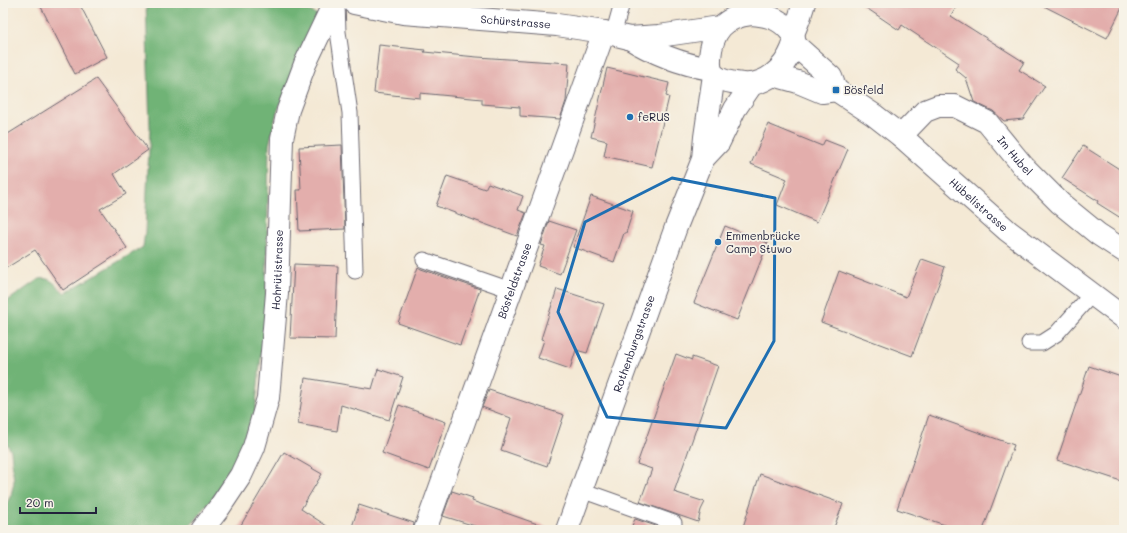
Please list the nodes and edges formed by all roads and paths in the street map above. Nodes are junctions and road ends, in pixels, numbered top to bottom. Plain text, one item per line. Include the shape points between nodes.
1 (335, 3) edge
2 (354, 3) edge
3 (804, 3) edge
4 (617, 6) edge
5 (767, 9) edge
6 (720, 27) junction
7 (615, 35) junction
8 (793, 39) junction
9 (712, 72) junction
10 (773, 75) junction
11 (752, 84) junction
12 (836, 90) junction
13 (900, 136) junction
14 (703, 159) junction
15 (1124, 251) edge
16 (424, 260) dead end
17 (355, 271) dead end
18 (511, 290) junction
19 (1092, 294) junction
20 (1124, 318) edge
21 (1029, 343) dead end
22 (581, 490) junction
23 (202, 530) edge
24 (425, 530) edge
25 (567, 530) edge
26 (672, 530) edge

1 - 17 lane, Hohrütistrasse via 350,113
1 - 23 street, Hohrütistrasse via 302,71 288,110 282,139 277,293 268,398 254,448 241,475
2 - 7 street, Schürstrasse via 403,13 558,25
3 - 8 street
4 - 7 lane
5 - 6 street via 730,19
5 - 8 street via 786,26
6 - 7 street, Schürstrasse via 659,36
6 - 9 street via 711,48
7 - 9 street, Schürstrasse
7 - 18 street, Bösfeldstrasse
8 - 10 street via 785,62
8 - 12 street, Hübelistrasse via 831,77
9 - 11 street via 732,82
9 - 14 street, Rothenburgstrasse
10 - 11 street
10 - 12 street via 822,92
11 - 14 street, Rothenburgstrasse via 735,109 719,142
12 - 13 street, Hübelistrasse
13 - 15 street, Im Hubel via 925,111 938,106 955,106 987,122 1023,166 1060,202 1098,234
13 - 19 street, Hübelistrasse via 1008,231
14 - 22 street, Rothenburgstrasse
16 - 18 lane
18 - 24 street, Bösfeldstrasse
19 - 20 street, Hübelistrasse
19 - 21 lane via 1056,334 1042,342
22 - 25 street, Rothenburgstrasse
22 - 26 lane via 674,523

